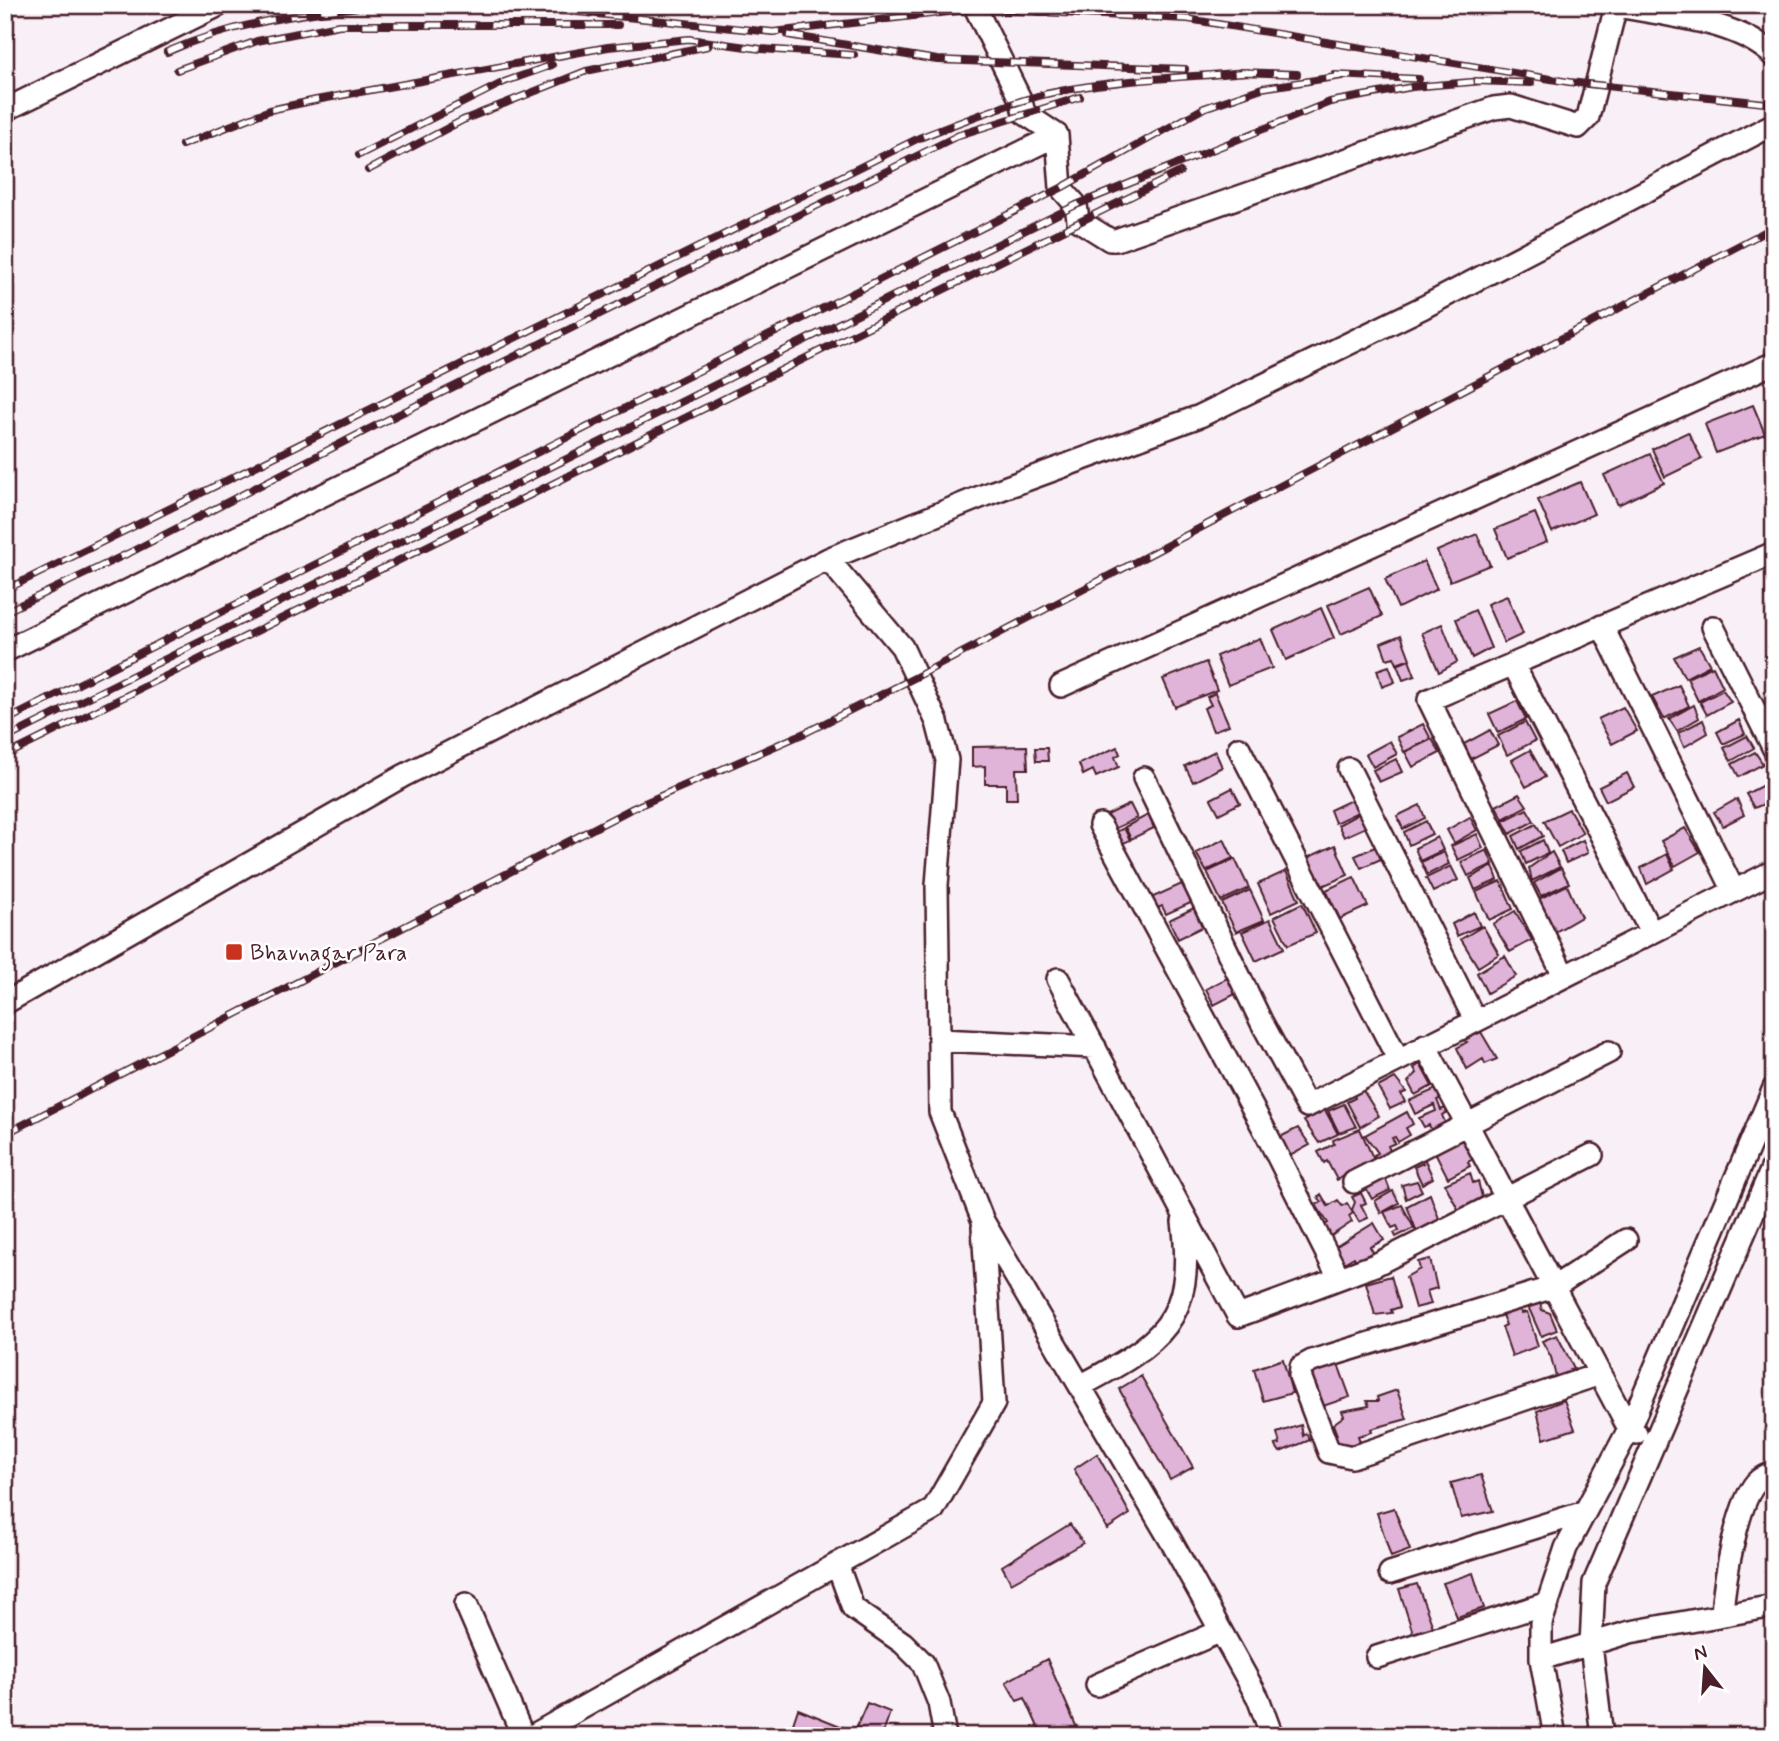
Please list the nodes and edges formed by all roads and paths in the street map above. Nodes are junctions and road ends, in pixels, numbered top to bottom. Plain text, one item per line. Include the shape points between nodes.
1 (219, 5) edge
2 (974, 5) edge
3 (1696, 5) edge
4 (1615, 6) edge
5 (1717, 26) junction
6 (1774, 56) edge
7 (5, 110) edge
8 (1774, 124) edge
9 (1057, 135) junction
10 (1774, 363) edge
11 (1774, 553) edge
12 (828, 559) junction
13 (1602, 626) junction
14 (1713, 627) dead end
15 (5, 651) edge
16 (1513, 664) junction
17 (1061, 686) dead end
18 (1239, 748) dead end
19 (1774, 749) edge
20 (1349, 769) dead end
21 (1144, 778) dead end
22 (1100, 825) dead end
23 (1774, 871) edge
24 (1734, 891) junction
25 (1651, 932) junction
26 (1564, 976) junction
27 (1058, 979) dead end
28 (5, 1003) edge
29 (1475, 1020) junction
30 (939, 1040) junction
31 (1425, 1045) junction
32 (1095, 1047) junction
33 (1609, 1052) dead end
34 (1398, 1059) junction
35 (1774, 1088) edge
36 (1468, 1124) junction
37 (1592, 1155) dead end
38 (1774, 1164) edge
39 (1354, 1182) dead end
40 (1507, 1199) junction
41 (1181, 1209) junction
42 (982, 1221) junction
43 (1626, 1240) dead end
44 (1339, 1279) junction
45 (1553, 1287) junction
46 (1600, 1374) junction
47 (1080, 1386) junction
48 (1629, 1429) junction
49 (1653, 1443) junction
50 (1774, 1472) edge
51 (1585, 1512) junction
52 (837, 1564) junction
53 (1390, 1573) dead end
54 (1548, 1603) junction
55 (466, 1604) dead end
56 (1774, 1606) edge
57 (1712, 1615) junction
58 (1221, 1631) junction
59 (1591, 1645) junction
60 (1377, 1657) dead end
61 (1541, 1659) junction
62 (1097, 1685) dead end
63 (523, 1736) edge
64 (533, 1736) edge
65 (945, 1736) edge
66 (1272, 1736) edge
67 (1555, 1736) edge
68 (1602, 1736) edge

1 - 7 street
2 - 9 street via 1024,113
3 - 5 street
4 - 5 street
4 - 9 street via 1588,117 1578,127 1511,106 1494,108 1116,240 1078,220 1076,205 1061,188
5 - 6 street via 1751,37
8 - 12 street via 1424,306 1200,416
9 - 15 street
10 - 17 street
11 - 13 street
12 - 28 street via 403,776
12 - 30 street via 902,648 937,722 947,760 937,885
13 - 16 street
13 - 24 street
14 - 19 street
16 - 25 street
16 - 26 street via 1429,700
18 - 34 street
20 - 29 street
21 - 34 street via 1307,1106
22 - 44 street via 1264,1129
23 - 24 street
24 - 25 street
25 - 26 street
26 - 29 street
27 - 32 street
29 - 31 street
30 - 32 street
30 - 42 street via 940,1112
31 - 34 street
31 - 36 street
32 - 41 street
33 - 36 street
35 - 48 street
36 - 39 street
36 - 40 street
37 - 40 street
38 - 49 street
40 - 44 street
40 - 45 street
41 - 44 street via 1238,1316
41 - 47 street via 1188,1262 1174,1315 1140,1353
42 - 47 street
42 - 52 street via 994,1403 933,1510
43 - 45 street
45 - 46 street
45 - 46 street via 1301,1367 1300,1376 1329,1452 1352,1457
46 - 48 street
47 - 58 street
48 - 49 street
48 - 51 street
49 - 59 street via 1594,1583
50 - 57 street via 1757,1480 1738,1525
51 - 53 street
51 - 54 street via 1566,1548
52 - 64 street
52 - 65 street via 853,1608 923,1663 939,1703
54 - 60 street
54 - 61 street via 1541,1623
55 - 63 street
56 - 57 street
57 - 59 street
58 - 62 street
58 - 66 street via 1258,1698
59 - 61 street
59 - 68 street
61 - 67 street

